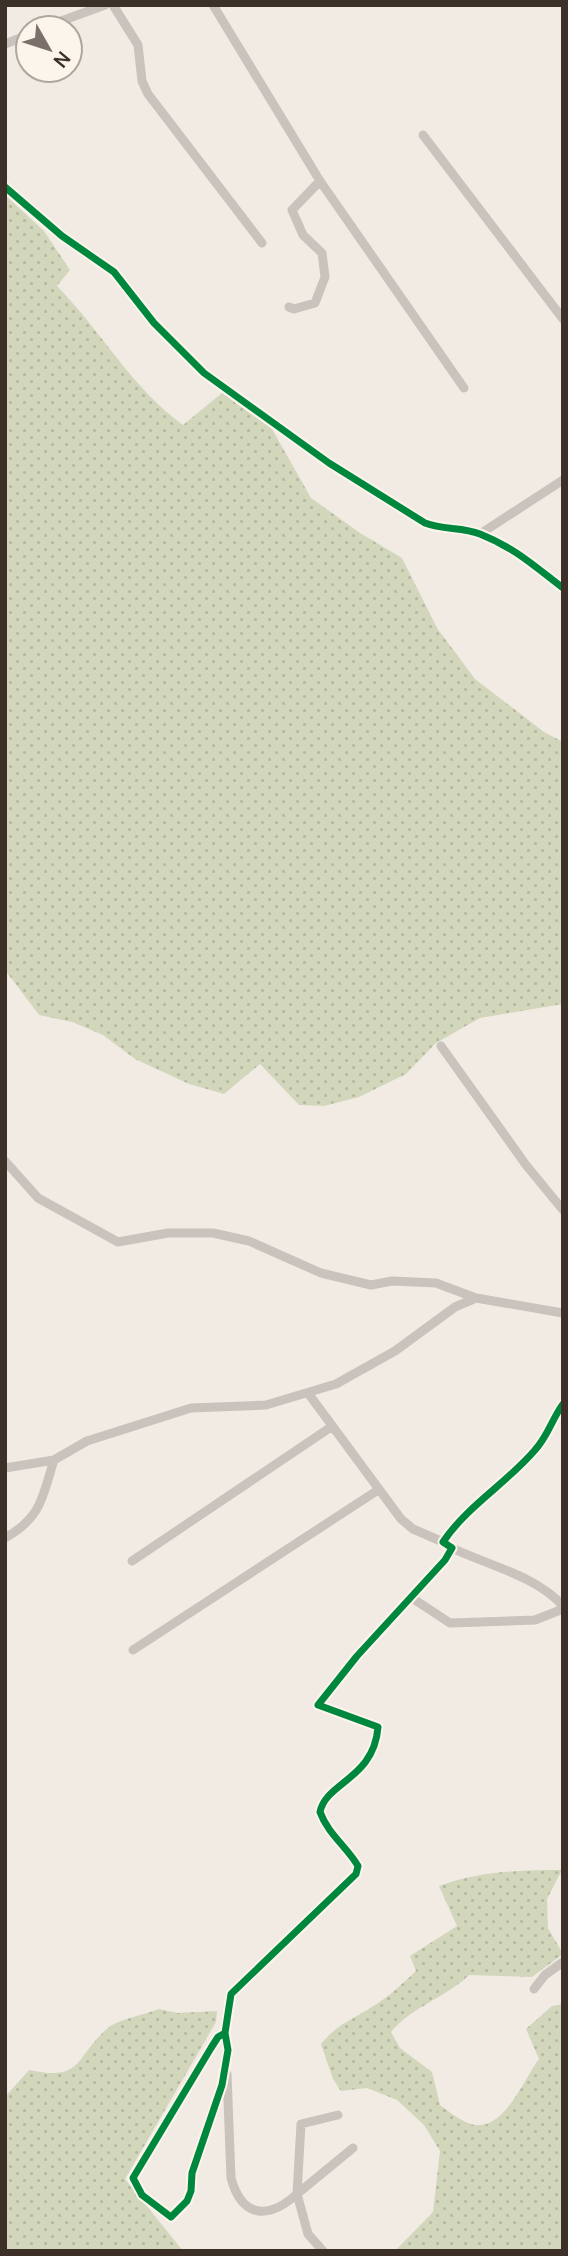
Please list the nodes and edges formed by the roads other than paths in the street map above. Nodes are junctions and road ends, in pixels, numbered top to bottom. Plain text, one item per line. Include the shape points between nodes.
1 (105, 5) edge
2 (113, 5) edge
3 (214, 5) edge
4 (80, 14) edge
5 (424, 135) dead end
6 (320, 181) junction
7 (5, 187) edge
8 (262, 243) dead end
9 (289, 307) dead end
10 (563, 319) edge
11 (464, 388) dead end
12 (563, 480) edge
13 (480, 534) junction
14 (563, 588) edge
15 (441, 1045) dead end
16 (5, 1161) edge
17 (563, 1210) edge
18 (476, 1298) junction
19 (563, 1312) edge
20 (308, 1393) junction
21 (563, 1404) edge
22 (331, 1427) junction
23 (54, 1460) junction
24 (5, 1468) edge
25 (378, 1490) junction
26 (5, 1538) edge
27 (443, 1542) junction
28 (452, 1548) junction
29 (132, 1561) dead end
30 (412, 1598) junction
31 (563, 1608) edge
32 (133, 1650) dead end
33 (563, 1962) edge
34 (534, 1989) dead end
35 (225, 2034) junction
36 (226, 2065) junction
37 (338, 2115) dead end
38 (354, 2148) dead end
39 (297, 2194) junction
40 (323, 2251) edge

1 - 4 street
2 - 8 street via 138,45 148,94
3 - 6 street
5 - 10 street
6 - 9 street via 292,210 303,235 322,253 325,277 315,303
6 - 11 street
7 - 13 street via 62,236 114,272 172,341 234,396 425,523
12 - 13 street
13 - 14 street via 510,546
15 - 17 street
16 - 18 street via 38,1198 118,1242 168,1233 213,1233 249,1241 321,1273 371,1285 436,1283
18 - 19 street
18 - 20 street via 455,1307 395,1351 336,1384
20 - 22 street
20 - 23 street via 252,1407 191,1408 87,1441
21 - 27 street via 535,1451 455,1524
22 - 25 street
22 - 29 street
23 - 24 street
23 - 26 street via 33,1520
25 - 27 street via 413,1529
25 - 32 street
27 - 28 street
28 - 30 street
28 - 31 street via 530,1583 556,1598
30 - 31 street via 450,1623 536,1620
30 - 35 street via 318,1705 378,1727 377,1740 362,1768 324,1801 320,1812 355,1861 356,1874 231,1994
33 - 34 street
35 - 36 street
35 - 36 street via 218,2037 133,2178 142,2195 171,2217 191,2191 192,2173
36 - 39 street via 235,2193 258,2213 272,2211
37 - 39 street via 301,2124
38 - 39 street
39 - 40 street via 308,2234

